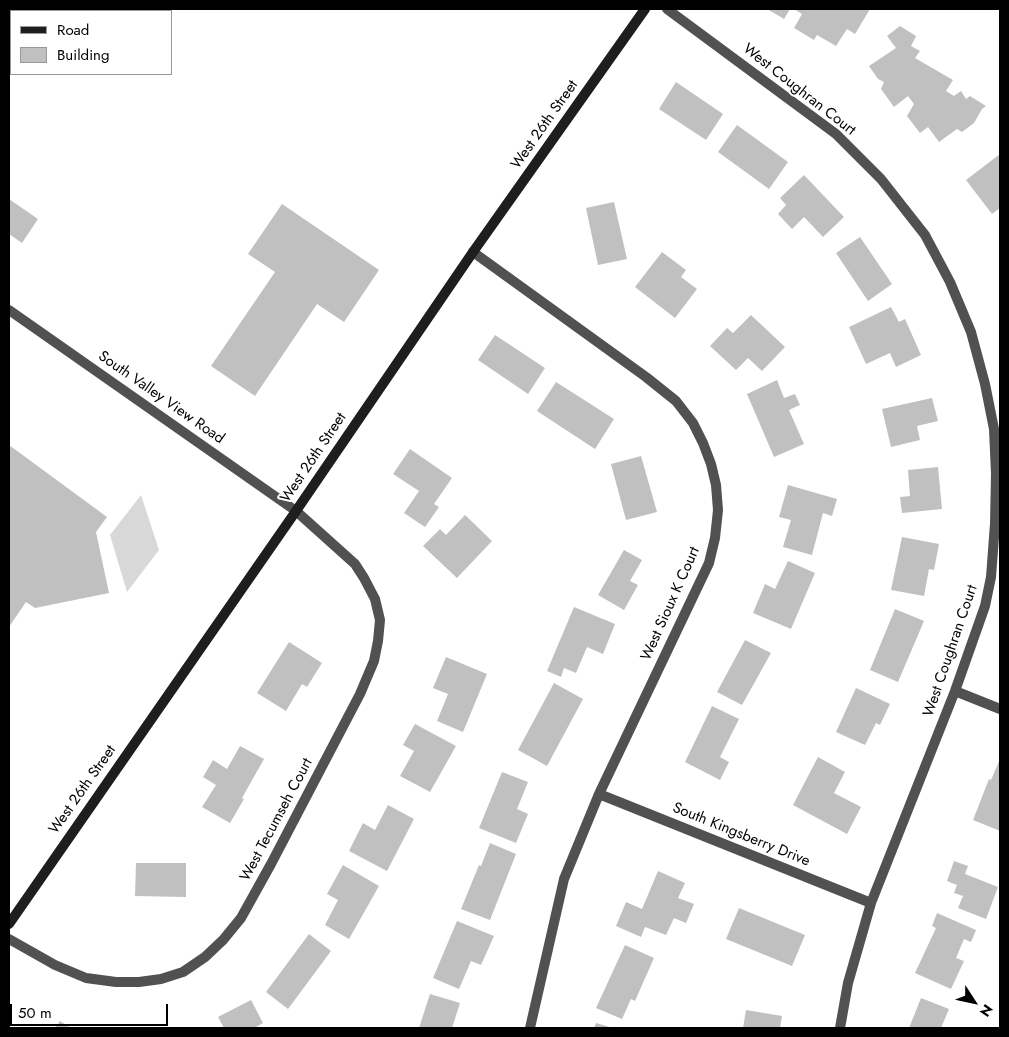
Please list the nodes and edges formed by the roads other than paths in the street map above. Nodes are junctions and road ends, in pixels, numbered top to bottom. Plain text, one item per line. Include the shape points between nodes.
1 (645, 9) edge
2 (667, 9) edge
3 (473, 252) junction
4 (9, 310) edge
5 (296, 511) junction
6 (955, 691) junction
7 (1000, 709) edge
8 (599, 794) junction
9 (871, 903) junction
10 (9, 924) edge
11 (9, 939) edge
12 (530, 1028) edge
13 (840, 1028) edge

1 - 3 main road, West 26th Street
2 - 6 street, West Coughran Court via 836,134 881,179 924,235 950,282 971,332 994,429 996,524 985,606
3 - 5 main road, West 26th Street
3 - 8 street, West Sioux K Court via 676,401 693,423 716,485 718,510 709,563
4 - 5 street, South Valley View Road
5 - 10 main road, West 26th Street
5 - 11 street, West Tecumseh Court via 348,558 364,578 375,599 380,620 378,641 374,661 360,694 242,918 205,957 182,972 139,982 86,978
6 - 7 street
6 - 9 street, West Coughran Court
8 - 9 street, South Kingsberry Drive
8 - 12 street, West Sioux K Court via 564,879
9 - 13 street, West Coughran Court via 848,983

